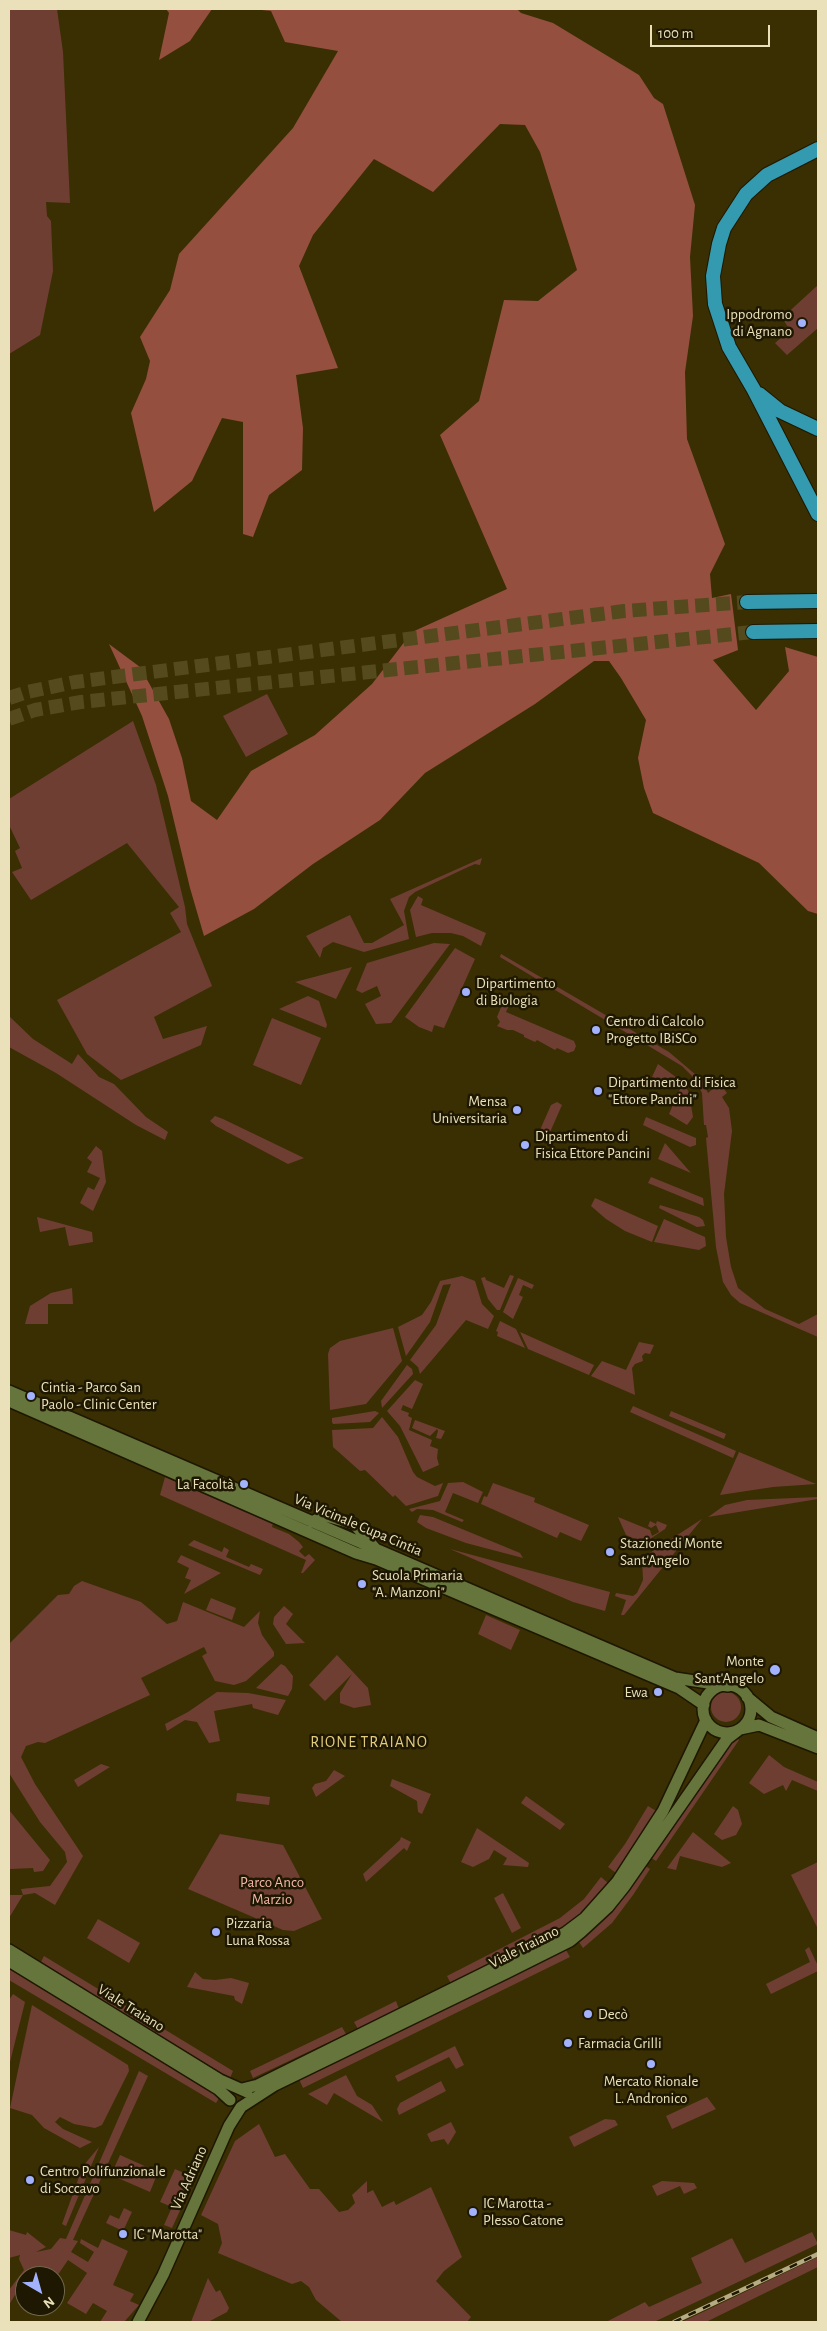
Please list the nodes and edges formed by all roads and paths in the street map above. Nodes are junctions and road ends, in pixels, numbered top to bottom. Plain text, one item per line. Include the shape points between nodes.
1 (818, 149) edge
2 (754, 390) junction
3 (818, 429) edge
4 (818, 514) edge
5 (818, 601) edge
6 (747, 602) tunnel mouth
7 (818, 631) edge
8 (753, 632) tunnel mouth
9 (9, 1392) edge
10 (9, 1401) edge
11 (370, 1545) junction
12 (356, 1553) junction
13 (728, 1686) junction
14 (747, 1697) junction
15 (704, 1705) junction
16 (706, 1720) junction
17 (740, 1729) junction
18 (818, 1738) edge
19 (818, 1748) edge
20 (640, 1856) junction
21 (9, 1950) edge
22 (9, 1961) edge
23 (27, 1966) junction
24 (355, 2041) junction
25 (240, 2089) junction
26 (237, 2103) junction
27 (138, 2322) edge

1 - 2 highway via 787,163 755,184 734,210 719,244 713,276 716,304 725,338
2 - 3 highway via 780,411
2 - 4 highway
5 - 6 highway
7 - 8 highway
9 - 11 main road, Via Vicinale Cupa Cintia via 312,1522 326,1516 354,1524
10 - 12 main road, Via Vicinale Cupa Cintia
11 - 12 main road
11 - 13 main road, Via Vicinale Cupa Cintia via 675,1678
12 - 15 main road, Via Vicinale Cupa Cintia via 679,1688
13 - 14 main road via 742,1690
13 - 15 main road via 712,1692
14 - 17 main road via 751,1712
14 - 18 main road via 771,1717
15 - 16 main road
16 - 17 main road via 721,1732
16 - 20 main road, Viale Traiano
17 - 19 main road via 759,1725
17 - 20 main road, Viale Traiano via 727,1739
20 - 24 main road, Viale Traiano via 621,1884 567,1937
21 - 23 main road, Viale Traiano
22 - 23 main road, Viale Traiano
23 - 25 main road, Viale Traiano via 224,2083
23 - 26 main road, Viale Traiano
24 - 25 main road, Viale Traiano via 258,2085
24 - 26 main road, Viale Traiano
25 - 26 main road via 232,2092
25 - 26 main road via 247,2093
26 - 27 main road, Via Adriano via 163,2275

